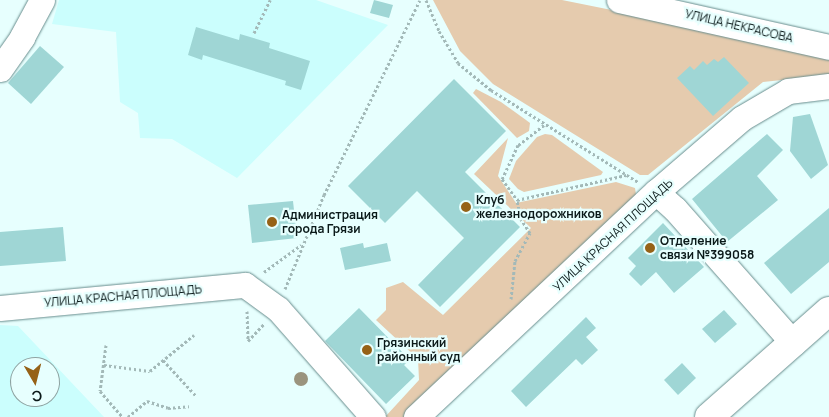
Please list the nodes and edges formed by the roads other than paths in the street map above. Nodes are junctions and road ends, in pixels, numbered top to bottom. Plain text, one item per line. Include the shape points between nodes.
1 (42, 0) edge
2 (619, 0) edge
3 (829, 47) edge
4 (0, 69) edge
5 (829, 86) edge
6 (656, 192) junction
7 (0, 308) edge
8 (829, 311) edge
9 (793, 343) junction
10 (373, 417) edge
11 (416, 417) edge
12 (709, 417) edge

1 - 4 street
2 - 3 street, УЛИЦА НЕКРАСОВА
5 - 6 street, УЛИЦА КРАСНАЯ ПЛОЩАДЬ via 788,91 742,118
6 - 9 street via 682,216
6 - 11 street, УЛИЦА КРАСНАЯ ПЛОЩАДЬ
7 - 10 street, УЛИЦА КРАСНАЯ ПЛОЩАДЬ via 246,285 278,309
8 - 9 main road
9 - 12 main road

